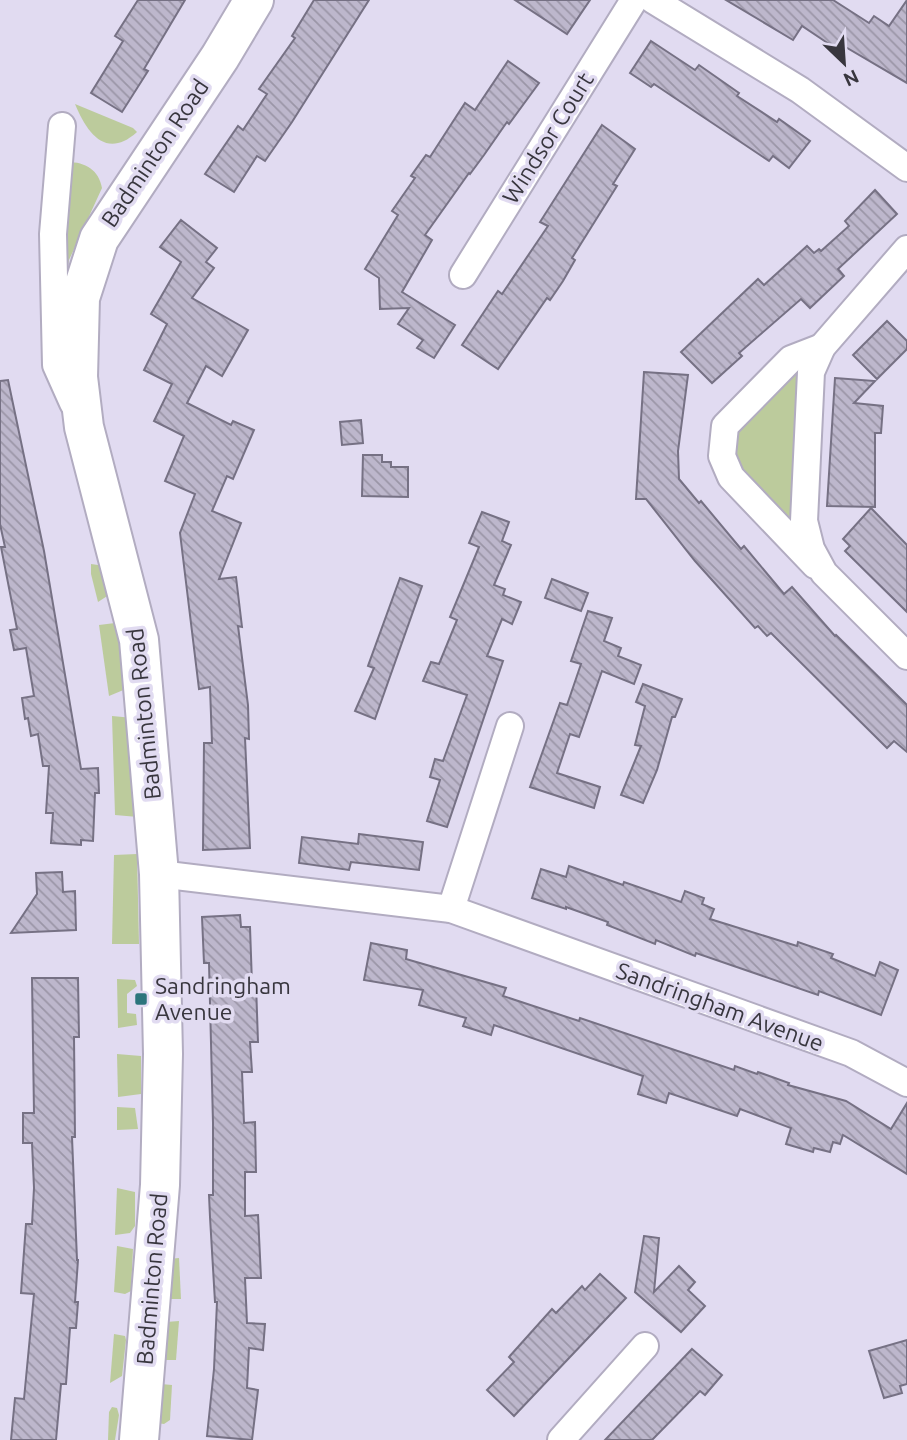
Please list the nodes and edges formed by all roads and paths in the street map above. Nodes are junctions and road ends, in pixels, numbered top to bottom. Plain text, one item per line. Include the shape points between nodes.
1 (254, 0) edge
2 (634, 0) edge
3 (653, 0) edge
4 (62, 126) dead end
5 (907, 168) edge
6 (907, 249) edge
7 (463, 275) dead end
8 (822, 347) junction
9 (84, 427) junction
10 (824, 573) junction
11 (907, 656) edge
12 (510, 726) dead end
13 (159, 874) junction
14 (451, 909) junction
15 (907, 1083) edge
16 (645, 1346) dead end
17 (139, 1440) edge
18 (561, 1440) edge

1 - 9 main road, Badminton Road via 99,239 80,298 78,377
2 - 7 street, Windsor Court
3 - 5 street via 800,90
4 - 9 street via 52,234 56,365
6 - 8 street
8 - 10 street via 811,372 804,521 811,549
8 - 10 street via 791,359 725,426 722,456 731,477
9 - 13 main road, Badminton Road via 139,640
10 - 11 street
12 - 14 street
13 - 14 street, Sandringham Avenue
13 - 17 main road, Badminton Road via 160,1185
14 - 15 street, Sandringham Avenue via 850,1053
16 - 18 street

